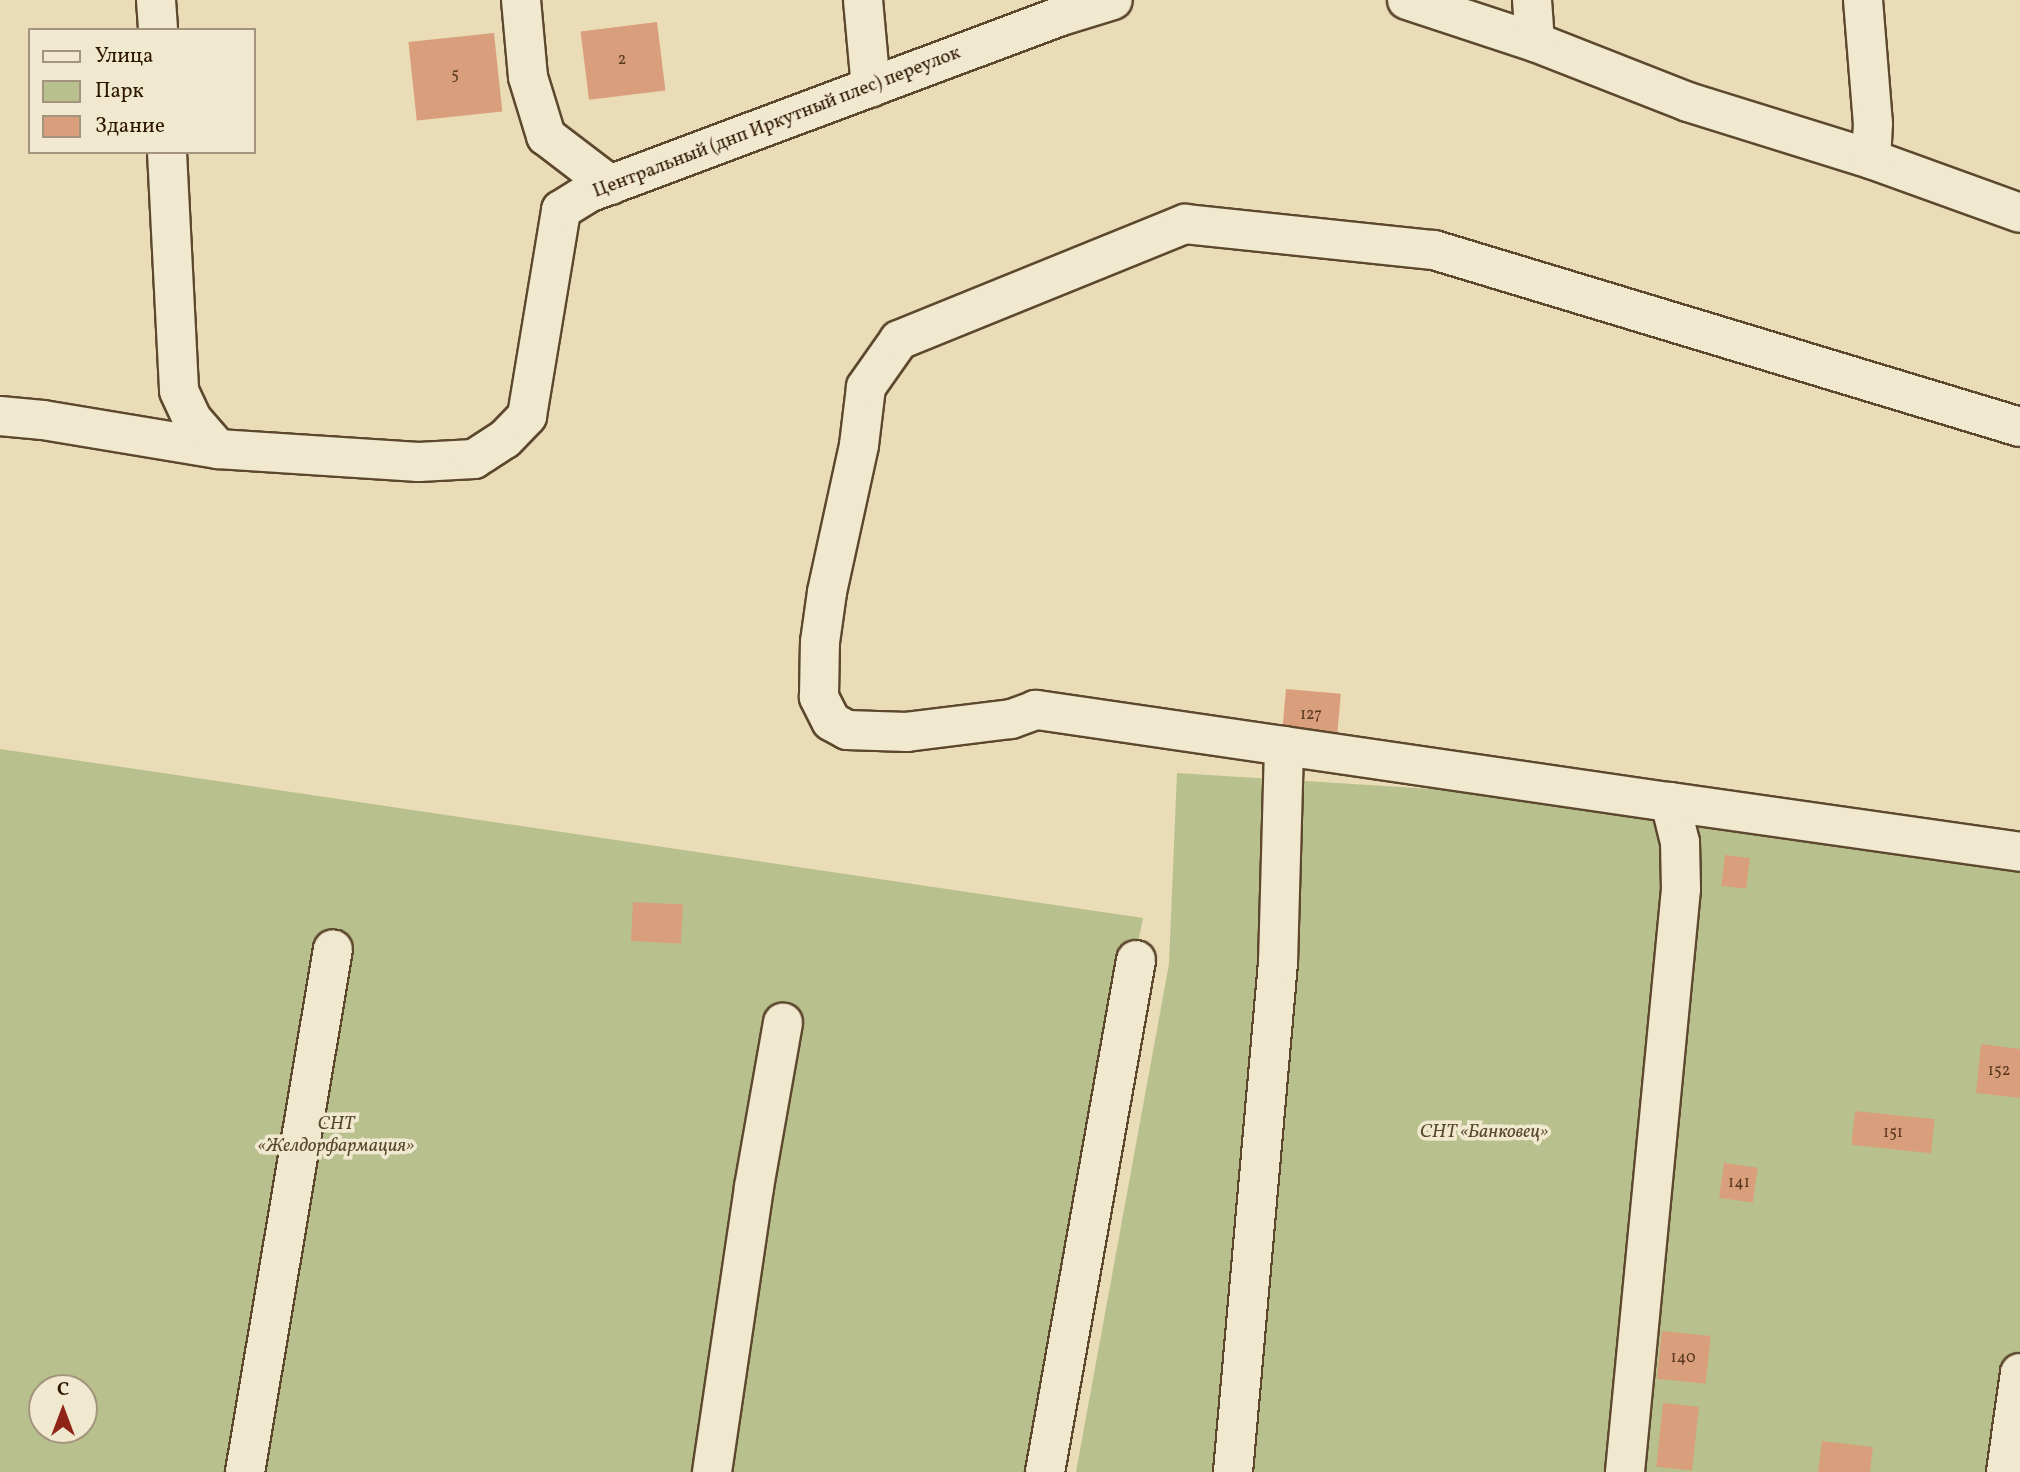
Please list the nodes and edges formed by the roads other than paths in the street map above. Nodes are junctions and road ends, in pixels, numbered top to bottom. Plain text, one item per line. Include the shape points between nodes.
1 (156, 0) edge
2 (521, 0) edge
3 (863, 0) edge
4 (1113, 0) edge
5 (1407, 0) edge
6 (1532, 0) edge
7 (1863, 0) edge
8 (158, 28) edge
9 (1535, 42) junction
10 (871, 88) junction
11 (167, 154) edge
12 (1871, 159) junction
13 (610, 185) junction
14 (2020, 213) edge
15 (0, 416) edge
16 (2020, 426) edge
17 (218, 449) junction
18 (1284, 746) junction
19 (1670, 802) junction
20 (2020, 852) edge
21 (333, 949) dead end
22 (1136, 960) dead end
23 (783, 1023) dead end
24 (2020, 1373) edge
25 (245, 1472) edge
26 (712, 1472) edge
27 (1045, 1472) edge
28 (1233, 1472) edge
29 (1625, 1472) edge
30 (2006, 1472) edge

1 - 8 street
2 - 13 street via 528,77 547,136
3 - 10 street
4 - 10 street, Центральный (днп Иркутный плес) переулок
5 - 9 street
6 - 9 street
7 - 12 street via 1873,123
9 - 12 street via 1688,102
10 - 13 street, Центральный (днп Иркутный плес) переулок
11 - 17 street via 179,391 192,419
12 - 14 street
13 - 17 street, Центральный (днп Иркутный плес) переулок via 561,210 527,416 505,439 474,458 419,462
15 - 17 street, Центральный (днп Иркутный плес) переулок
16 - 18 street via 1434,250 1185,224 899,340 866,387 859,445 827,592 819,698 831,721 847,730 907,732 1011,719 1036,710
18 - 19 street
18 - 28 street via 1278,963
19 - 20 street
19 - 29 street via 1680,842 1682,889
21 - 25 street
22 - 27 street
23 - 26 street
24 - 30 street

